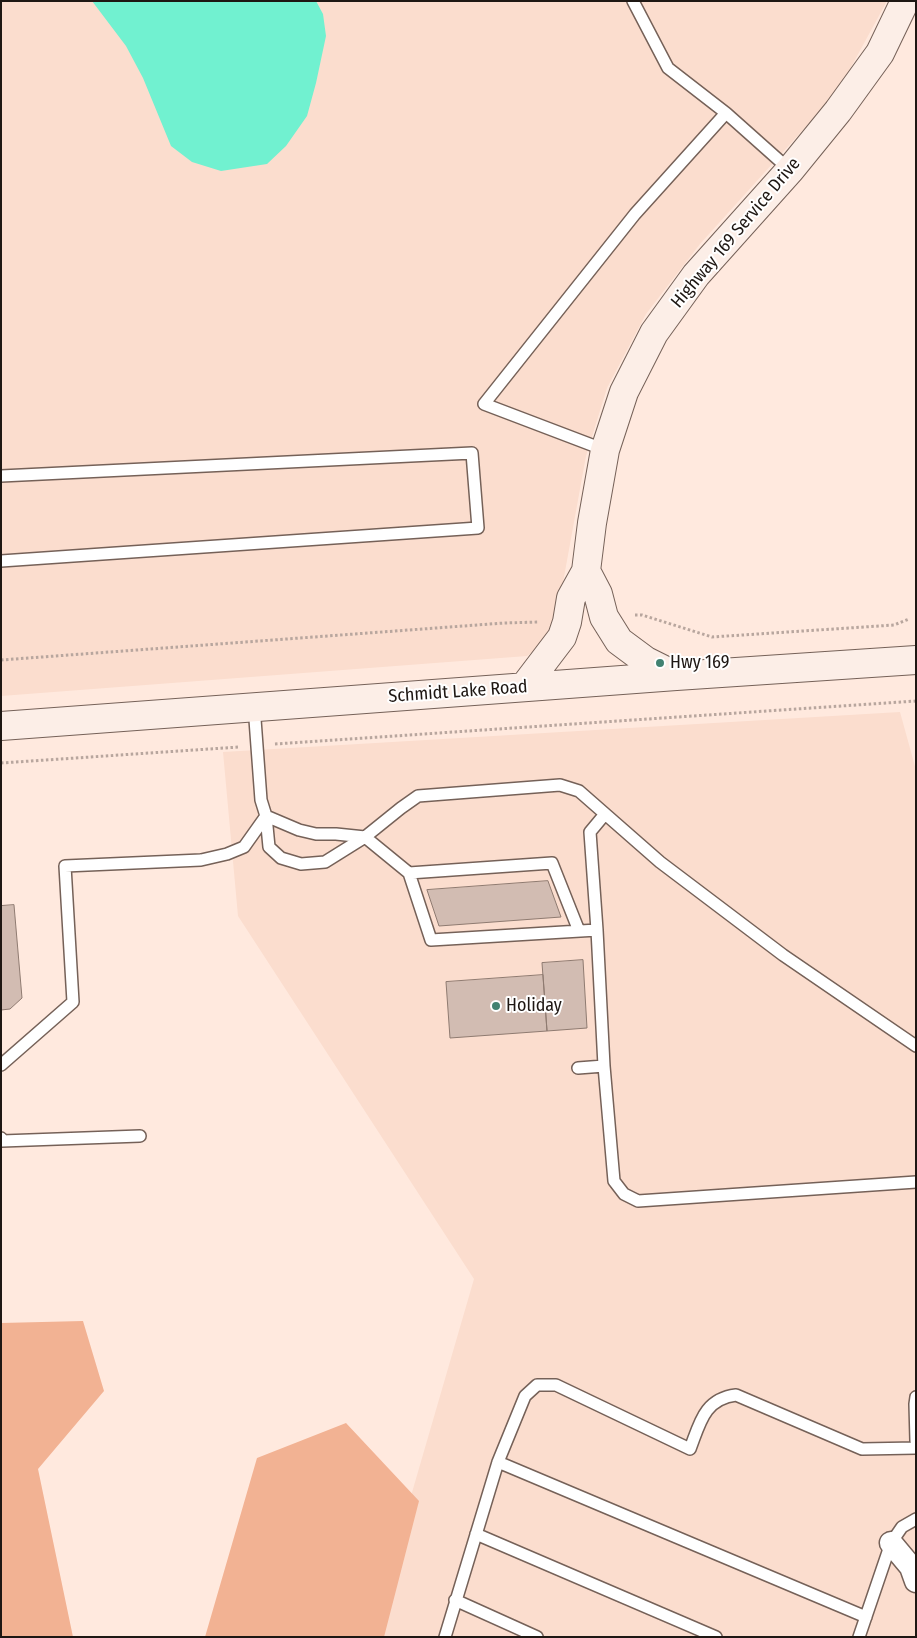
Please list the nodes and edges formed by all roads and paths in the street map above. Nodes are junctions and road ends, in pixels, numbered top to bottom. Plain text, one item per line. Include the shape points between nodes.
1 (633, 1) edge
2 (905, 1) edge
3 (726, 114) junction
4 (790, 170) junction
5 (605, 450) junction
6 (1, 476) edge
7 (1, 561) edge
8 (586, 571) junction
9 (604, 618) junction
10 (909, 619) dead end
11 (567, 622) junction
12 (1, 660) edge
13 (916, 660) edge
14 (676, 676) junction
15 (524, 687) junction
16 (916, 701) edge
17 (254, 706) junction
18 (1, 726) edge
19 (257, 746) junction
20 (1, 763) edge
21 (605, 814) junction
22 (266, 816) junction
23 (365, 837) junction
24 (408, 873) junction
25 (596, 930) junction
26 (579, 931) junction
27 (916, 1046) edge
28 (1, 1065) edge
29 (604, 1066) junction
30 (578, 1068) dead end
31 (140, 1136) dead end
32 (1, 1138) edge
33 (916, 1182) edge
34 (916, 1397) edge
35 (916, 1441) edge
36 (916, 1448) edge
37 (498, 1462) junction
38 (916, 1519) edge
39 (476, 1534) junction
40 (891, 1543) junction
41 (916, 1581) edge
42 (456, 1600) junction
43 (866, 1617) junction
44 (445, 1637) edge
45 (536, 1637) edge
46 (716, 1637) edge
47 (859, 1637) edge

1 - 3 lane via 668,68
2 - 4 street, Highway 169 Service Drive via 880,53
3 - 4 lane
3 - 5 lane via 635,214 484,404
4 - 5 street, Highway 169 Service Drive via 696,275 654,333 624,392
5 - 8 street, Highway 169 Service Drive
6 - 7 lane via 472,453 478,528
8 - 9 street via 598,594
8 - 11 street via 571,598
9 - 10 path via 642,615 712,637 894,625
9 - 14 street via 619,640 646,661
11 - 12 path via 504,623
11 - 15 street via 562,637
13 - 14 street, Schmidt Lake Road
14 - 15 street, Schmidt Lake Road
15 - 17 street, Schmidt Lake Road
16 - 19 path
17 - 18 street, Schmidt Lake Road
17 - 19 lane
19 - 20 path
19 - 22 lane via 261,800
21 - 23 lane via 579,791 560,785 418,796
21 - 25 lane via 590,832
21 - 27 lane via 660,862 784,956
22 - 23 lane via 316,834
22 - 23 lane via 269,847 281,858 301,864 326,862
22 - 28 lane via 244,847 228,854 202,860 65,866 73,1002
23 - 24 lane
24 - 26 lane via 552,863
24 - 26 lane via 431,940
25 - 26 lane
25 - 29 lane
29 - 30 lane
29 - 33 lane via 614,1181 624,1194 638,1201
31 - 32 lane via 2,1141
34 - 35 lane
36 - 37 lane via 862,1448 736,1394 711,1404 702,1417 690,1449 556,1385 537,1385 526,1396
37 - 39 lane
37 - 43 lane
38 - 40 lane via 902,1527
39 - 42 lane
39 - 46 lane
40 - 41 street via 911,1567
40 - 43 lane
42 - 44 lane
42 - 45 lane
43 - 47 lane

